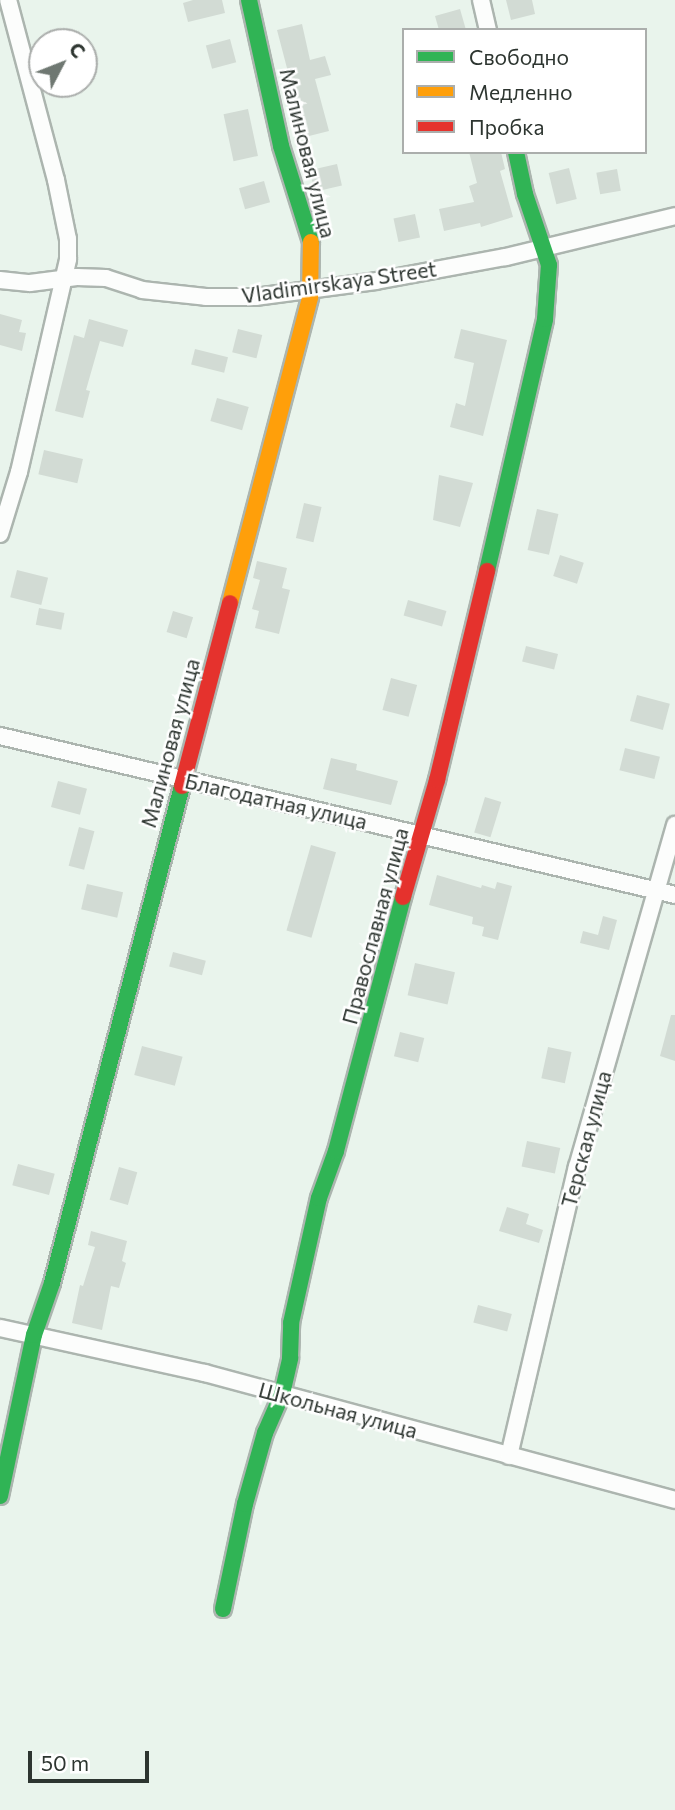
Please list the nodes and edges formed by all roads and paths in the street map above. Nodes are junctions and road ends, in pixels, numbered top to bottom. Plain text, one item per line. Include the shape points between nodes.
1 (8, 0) edge
2 (249, 0) edge
3 (481, 0) edge
4 (488, 28) edge
5 (516, 154) edge
6 (675, 216) edge
7 (547, 248) junction
8 (0, 280) edge
9 (61, 281) junction
10 (310, 288) junction
11 (0, 534) edge
12 (0, 736) edge
13 (182, 779) junction
14 (675, 825) edge
15 (419, 835) junction
16 (656, 890) junction
17 (675, 895) edge
18 (0, 1328) edge
19 (34, 1335) junction
20 (282, 1394) junction
21 (509, 1456) junction
22 (0, 1496) edge
23 (675, 1500) edge
24 (223, 1609) dead end

1 - 9 street via 68,239
2 - 10 street, Малиновая улица via 281,146 312,245
3 - 4 street
5 - 7 street via 525,194
6 - 7 street, Vladimirskaya Street
7 - 10 street, Vladimirskaya Street via 376,281
7 - 15 street, Православная улица via 545,319 438,780
8 - 9 street, Vladimirskaya Street
9 - 10 street, Vladimirskaya Street via 77,276 106,278 142,290 206,297 256,297
9 - 11 street via 19,472
10 - 13 street, Малиновая улица
12 - 13 street, Благодатная улица
13 - 15 street, Благодатная улица
13 - 19 street, Малиновая улица via 52,1283
14 - 16 street, Терская улица
15 - 16 street, Благодатная улица
15 - 20 street, Православная улица via 337,1151 319,1198 291,1323
16 - 17 street, Благодатная улица
16 - 21 street, Терская улица via 578,1167
18 - 19 street, Школьная улица
19 - 20 street, Школьная улица
19 - 22 street, Малиновая улица
20 - 21 street, Школьная улица
20 - 24 street, Православная улица via 265,1433
21 - 23 street, Школьная улица

